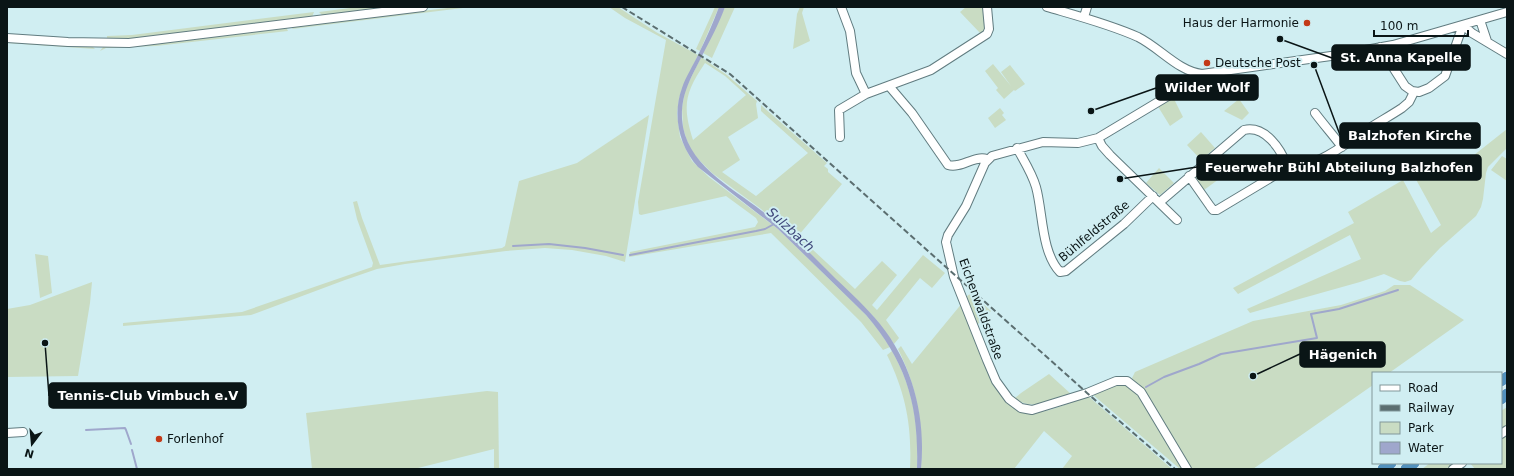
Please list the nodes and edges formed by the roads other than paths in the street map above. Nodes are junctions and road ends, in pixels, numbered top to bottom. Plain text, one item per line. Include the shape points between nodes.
1 (423, 7) edge
2 (842, 7) edge
3 (987, 7) edge
4 (1047, 7) edge
5 (1087, 7) edge
6 (1507, 12) edge
7 (1084, 17) junction
8 (1480, 20) junction
9 (1463, 25) junction
10 (7, 38) edge
11 (1487, 41) junction
12 (1380, 47) junction
13 (1507, 54) edge
14 (1198, 74) junction
15 (889, 86) junction
16 (1414, 92) junction
17 (866, 94) junction
18 (1315, 113) dead end
19 (840, 138) dead end
20 (1098, 138) junction
21 (1342, 147) junction
22 (1017, 148) junction
23 (987, 159) junction
24 (1287, 166) junction
25 (1189, 176) junction
26 (1153, 196) junction
27 (1160, 202) junction
28 (1177, 220) dead end
29 (23, 432) dead end
30 (7, 433) edge
31 (1187, 469) edge

1 - 10 street via 129,43
2 - 17 street via 850,31 856,73
3 - 15 street via 987,34 931,70
4 - 7 street
5 - 7 street
6 - 8 street
7 - 14 street via 1140,38 1182,67
8 - 9 street
8 - 11 street
9 - 11 street
9 - 12 street
9 - 16 street via 1445,76 1429,88
11 - 13 street
12 - 14 street
12 - 16 street via 1405,86
14 - 20 street via 1192,81
15 - 17 street
15 - 23 street via 948,165 954,166 982,157
16 - 21 street via 1405,105
17 - 19 street via 839,110
18 - 21 street
20 - 22 street via 1078,143 1043,142
20 - 26 street via 1106,150
21 - 24 street via 1314,162
22 - 23 street
22 - 26 street, Bühlfeldstraße via 1034,179 1048,252 1060,272 1066,271 1124,224
23 - 31 street, Eichenwaldstraße via 946,242 954,276 1002,391 1014,404 1032,410 1088,393 1116,381 1127,381 1141,392
24 - 25 street via 1217,210 1213,210
24 - 25 street via 1285,158 1267,135 1247,129
25 - 27 street
26 - 27 street
27 - 28 street
29 - 30 street

